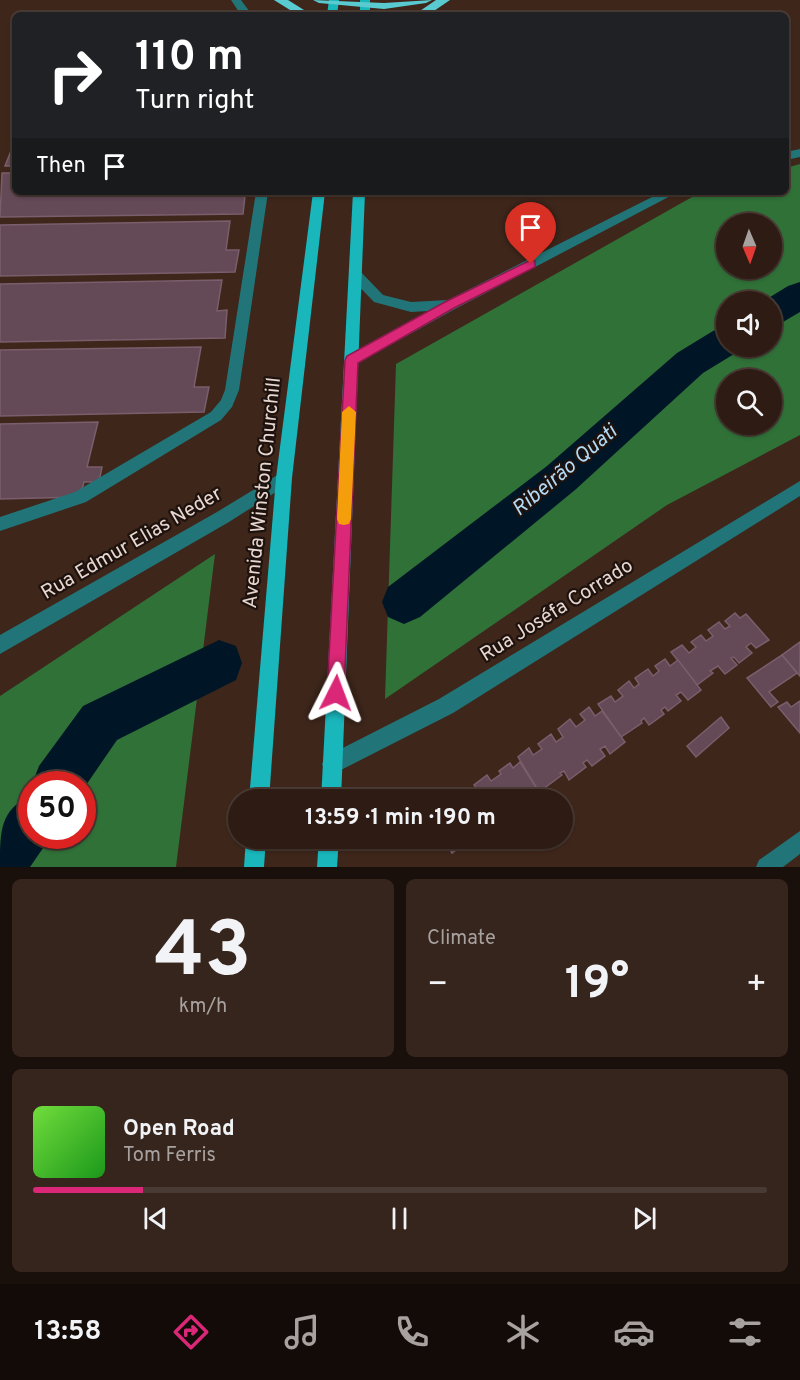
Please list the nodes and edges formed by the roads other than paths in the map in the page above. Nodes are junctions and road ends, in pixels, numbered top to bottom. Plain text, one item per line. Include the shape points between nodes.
1 (280, 0) edge
2 (319, 0) edge
3 (426, 0) edge
4 (444, 0) edge
5 (334, 1) edge
6 (365, 7) edge
7 (301, 12) edge
8 (425, 12) edge
9 (262, 195) edge
10 (319, 195) edge
11 (359, 195) edge
12 (666, 195) edge
13 (355, 274) junction
14 (450, 305) junction
15 (351, 360) junction
16 (284, 478) junction
17 (800, 488) edge
18 (0, 524) edge
19 (0, 645) edge
20 (332, 764) junction
21 (260, 789) edge
22 (331, 789) edge
23 (800, 841) edge
24 (255, 849) edge
25 (328, 849) edge
26 (254, 867) edge
27 (327, 867) edge
28 (766, 867) edge

1 - 7 highway
2 - 5 highway
3 - 6 highway
4 - 8 highway
5 - 6 highway
9 - 18 street via 227,403 216,416 80,497
10 - 16 main road, Avenida Winston Churchill
11 - 13 main road
12 - 14 street
13 - 14 street via 379,299 411,307
13 - 15 main road
14 - 15 street
15 - 20 main road
16 - 19 street, Rua Edmur Elias Neder
16 - 21 main road, Avenida Winston Churchill
17 - 20 street, Rua Joséfa Corrado via 446,706
20 - 22 main road
23 - 28 street
24 - 26 main road
25 - 27 main road

